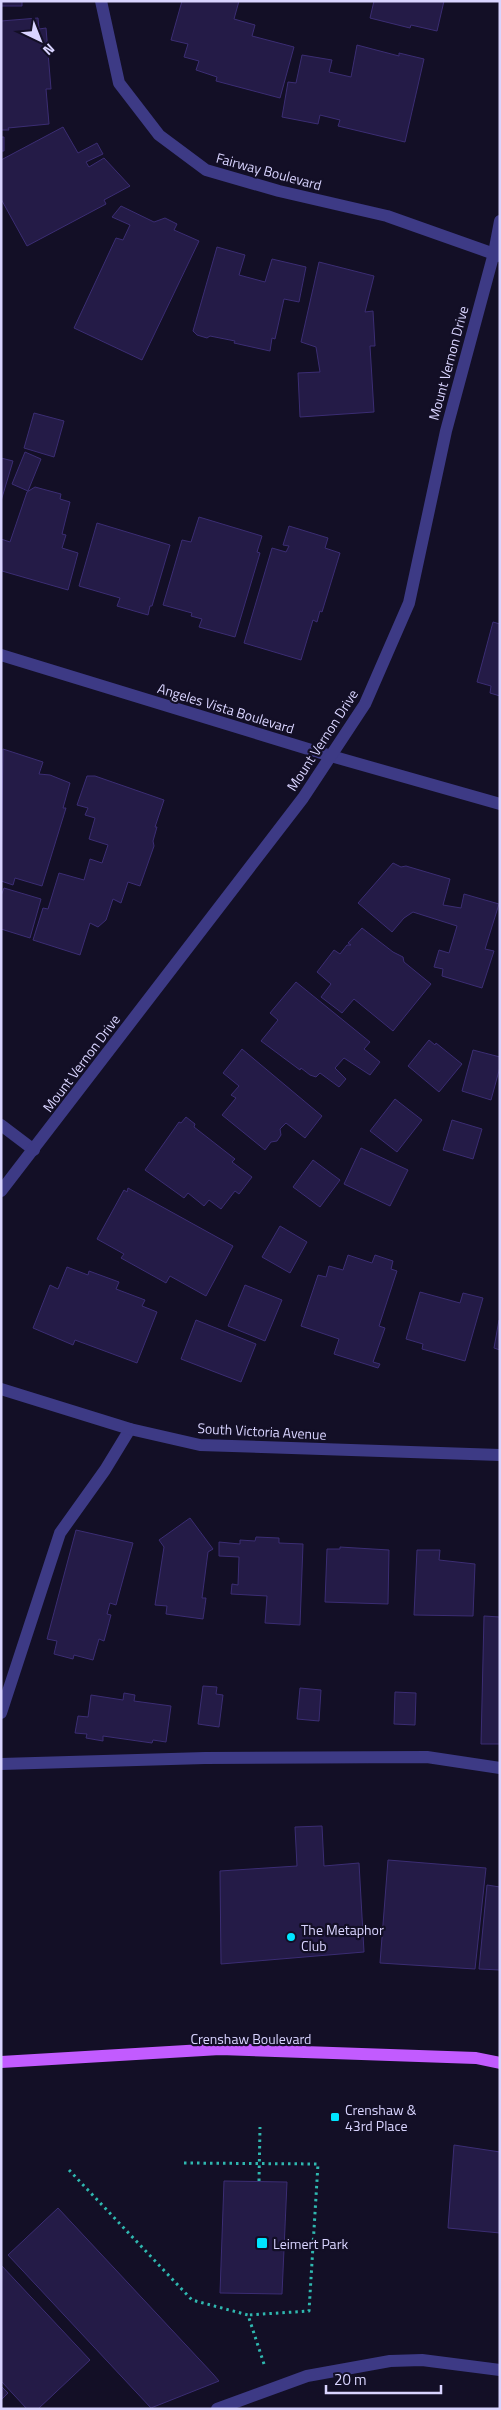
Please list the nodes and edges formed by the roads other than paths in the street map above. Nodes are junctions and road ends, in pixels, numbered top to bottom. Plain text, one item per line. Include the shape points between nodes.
1 (101, 1) edge
2 (500, 222) edge
3 (497, 255) edge
4 (1, 655) edge
5 (331, 756) junction
6 (500, 804) edge
7 (1, 1125) edge
8 (34, 1150) junction
9 (1, 1191) edge
10 (1, 1389) edge
11 (130, 1430) junction
12 (500, 1455) edge
13 (1, 1713) edge
14 (1, 1764) edge
15 (500, 1768) edge
16 (1, 2062) edge
17 (500, 2063) edge
18 (500, 2370) edge
19 (217, 2409) edge

1 - 3 street, Fairway Boulevard via 119,83 159,135 206,170 387,216
2 - 3 street, Mount Vernon Drive
3 - 5 street, Mount Vernon Drive via 446,431 409,603 365,704
4 - 5 street, Angeles Vista Boulevard
5 - 6 street, Angeles Vista Boulevard
5 - 8 street, Mount Vernon Drive via 303,798
7 - 8 street
8 - 9 street, Mount Vernon Drive
10 - 11 street, South Victoria Avenue
11 - 12 street, South Victoria Avenue via 200,1445
11 - 13 street via 60,1533
14 - 15 street via 205,1758 427,1757
16 - 17 main road, Crenshaw Boulevard via 220,2050 476,2058
18 - 19 street via 422,2360 390,2361 307,2376

